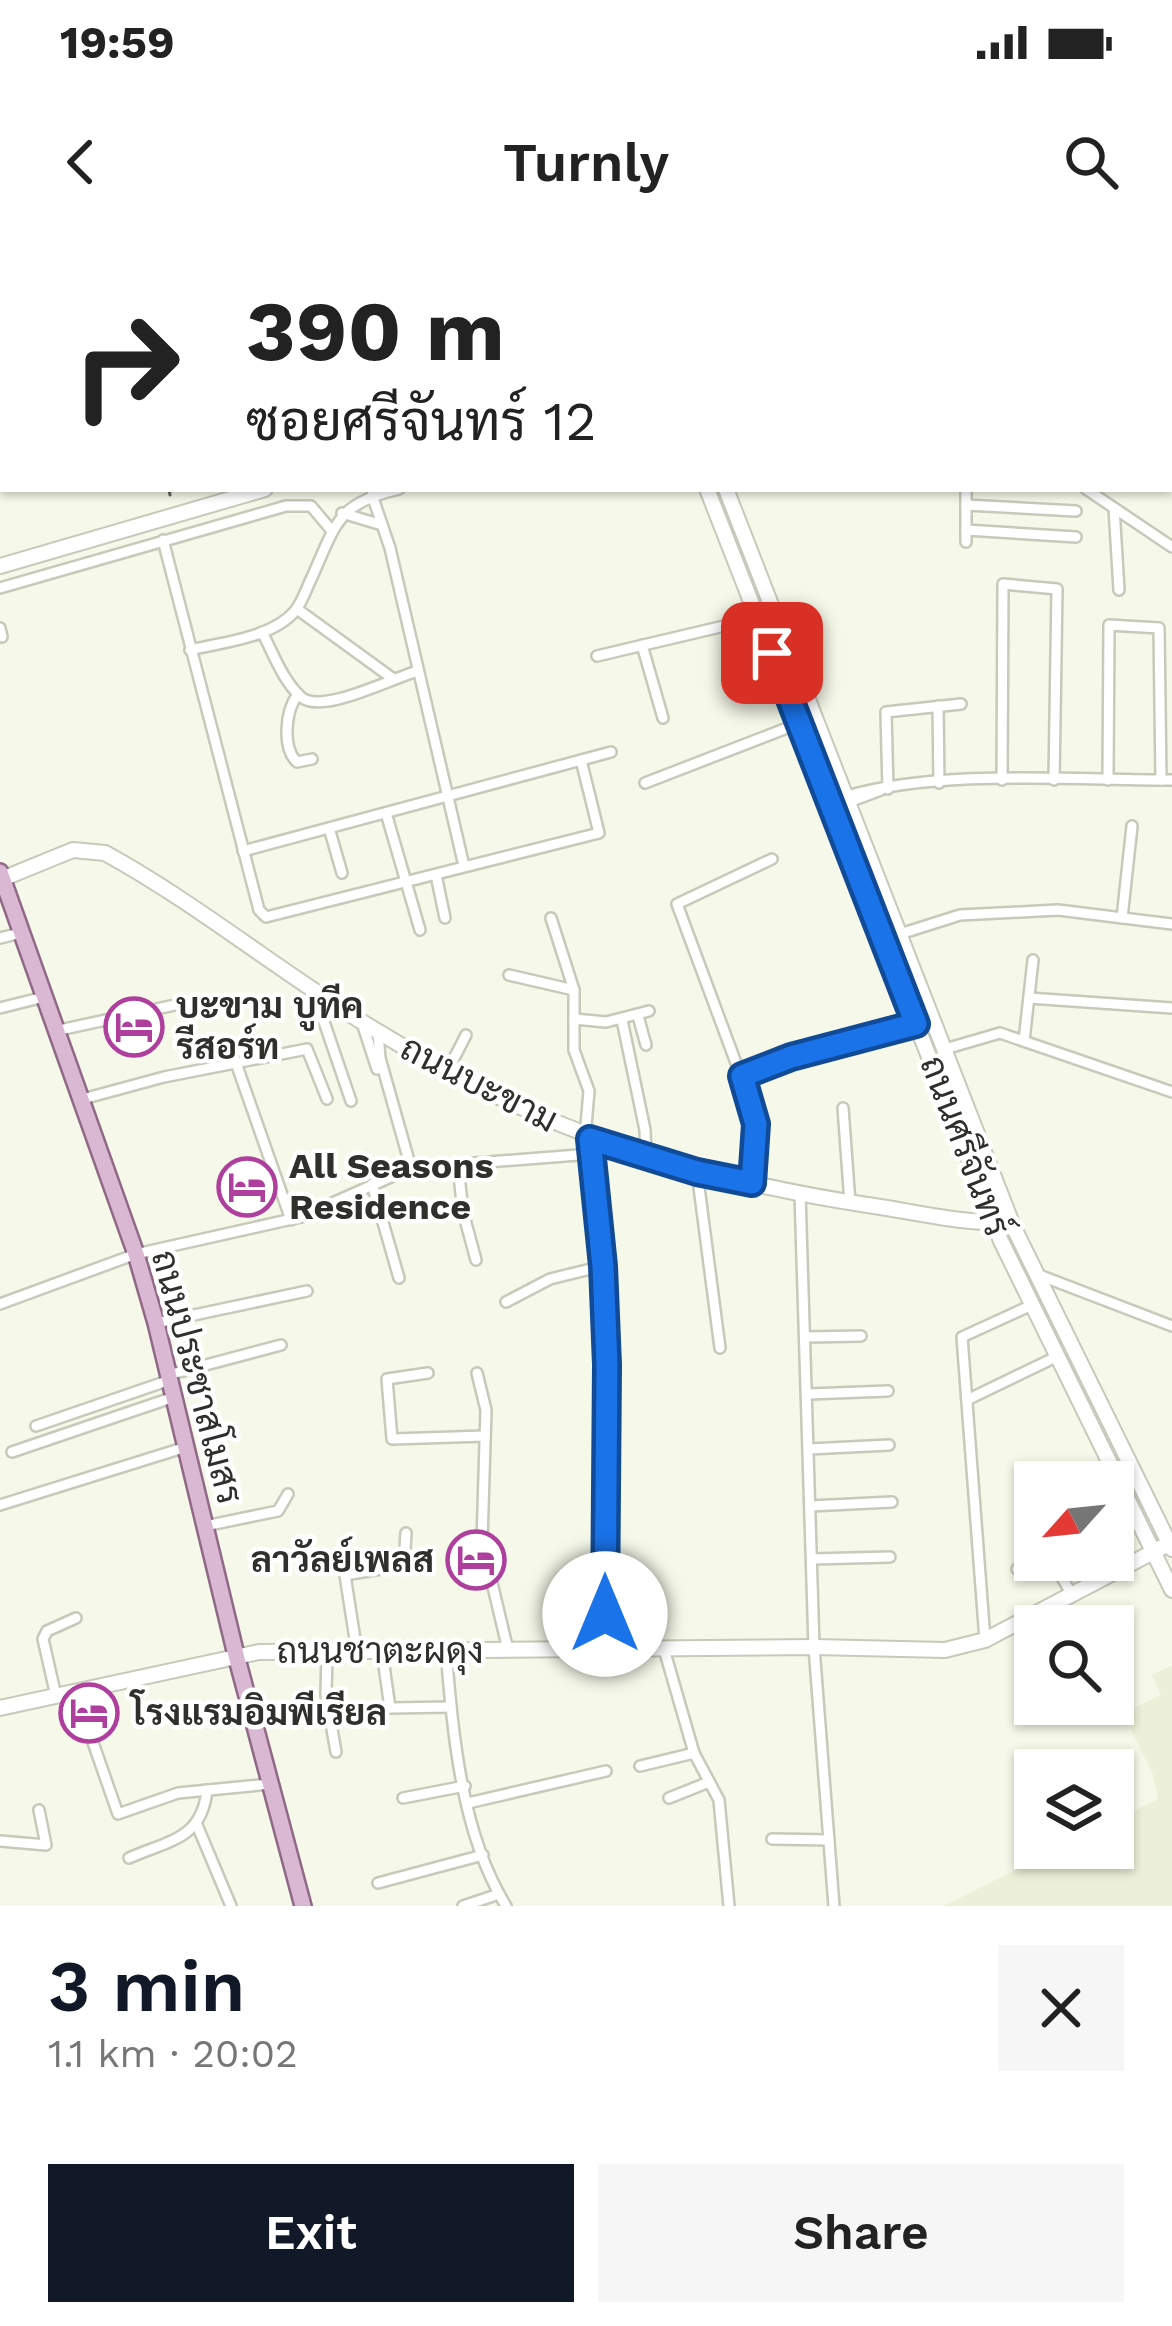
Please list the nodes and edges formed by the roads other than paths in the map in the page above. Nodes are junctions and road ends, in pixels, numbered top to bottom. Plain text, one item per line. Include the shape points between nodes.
1 (255, 492) edge
2 (386, 492) edge
3 (708, 492) edge
4 (728, 492) edge
5 (966, 492) edge
6 (1090, 492) edge
7 (372, 495) junction
8 (966, 505) junction
9 (1114, 508) junction
10 (1076, 512) dead end
11 (342, 514) junction
12 (382, 525) junction
13 (966, 530) junction
14 (332, 531) junction
15 (1076, 537) dead end
16 (163, 540) junction
17 (966, 542) dead end
18 (1172, 547) edge
19 (0, 566) edge
20 (0, 588) edge
21 (1119, 590) dead end
22 (297, 609) junction
23 (758, 618) junction
24 (262, 632) junction
25 (642, 645) junction
26 (190, 650) junction
27 (598, 656) dead end
28 (418, 671) junction
29 (392, 678) junction
30 (298, 694) junction
31 (961, 704) dead end
32 (938, 706) junction
33 (663, 718) dead end
34 (800, 723) junction
35 (611, 752) dead end
36 (312, 759) dead end
37 (581, 760) junction
38 (1002, 780) junction
39 (1054, 780) junction
40 (1108, 780) junction
41 (1166, 780) edge
42 (645, 783) dead end
43 (938, 783) junction
44 (885, 790) junction
45 (447, 796) junction
46 (848, 799) junction
47 (386, 813) junction
48 (1132, 826) dead end
49 (328, 828) junction
50 (243, 850) junction
51 (772, 859) dead end
52 (464, 866) junction
53 (342, 873) dead end
54 (436, 875) junction
55 (1, 876) edge
56 (406, 882) junction
57 (1122, 917) junction
58 (446, 918) dead end
59 (551, 918) dead end
60 (1172, 924) edge
61 (420, 930) dead end
62 (21, 933) junction
63 (901, 934) junction
64 (0, 938) edge
65 (1033, 960) dead end
66 (509, 974) dead end
67 (574, 990) junction
68 (318, 994) junction
69 (44, 997) junction
70 (1029, 998) junction
71 (184, 1003) dead end
72 (0, 1008) edge
73 (1172, 1009) edge
74 (574, 1019) junction
75 (622, 1020) junction
76 (362, 1023) junction
77 (916, 1024) junction
78 (55, 1031) junction
79 (378, 1033) junction
80 (466, 1034) dead end
81 (1024, 1041) junction
82 (646, 1045) dead end
83 (945, 1049) junction
84 (236, 1063) junction
85 (447, 1072) junction
86 (742, 1076) junction
87 (380, 1080) dead end
88 (1172, 1093) edge
89 (328, 1099) dead end
90 (80, 1100) junction
91 (351, 1100) dead end
92 (844, 1108) dead end
93 (588, 1143) junction
94 (646, 1157) junction
95 (458, 1166) junction
96 (411, 1168) junction
97 (697, 1172) junction
98 (752, 1183) junction
99 (372, 1184) junction
100 (800, 1194) junction
101 (850, 1203) junction
102 (291, 1220) junction
103 (1012, 1220) junction
104 (994, 1222) junction
105 (136, 1254) junction
106 (476, 1260) dead end
107 (603, 1266) junction
108 (1039, 1275) junction
109 (399, 1278) dead end
110 (307, 1291) dead end
111 (506, 1302) dead end
112 (0, 1304) edge
113 (1033, 1305) junction
114 (156, 1322) junction
115 (1172, 1326) edge
116 (861, 1336) dead end
117 (806, 1337) junction
118 (281, 1345) dead end
119 (720, 1348) dead end
120 (1058, 1356) junction
121 (477, 1372) dead end
122 (428, 1373) dead end
123 (170, 1384) junction
124 (888, 1391) dead end
125 (808, 1394) junction
126 (967, 1400) junction
127 (36, 1426) dead end
128 (485, 1436) junction
129 (889, 1445) dead end
130 (186, 1447) junction
131 (809, 1449) junction
132 (12, 1452) dead end
133 (288, 1494) dead end
134 (892, 1502) dead end
135 (0, 1505) edge
136 (811, 1506) junction
137 (205, 1526) junction
138 (406, 1533) dead end
139 (1171, 1545) edge
140 (1153, 1551) junction
141 (890, 1557) dead end
142 (812, 1559) junction
143 (1064, 1581) edge
144 (1172, 1590) edge
145 (1072, 1595) junction
146 (76, 1618) dead end
147 (985, 1640) junction
148 (814, 1647) junction
149 (664, 1649) junction
150 (446, 1651) junction
151 (508, 1651) junction
152 (327, 1652) junction
153 (357, 1652) junction
154 (382, 1652) junction
155 (605, 1652) junction
156 (236, 1655) junction
157 (75, 1691) junction
158 (56, 1696) junction
159 (451, 1707) junction
160 (0, 1708) edge
161 (336, 1752) dead end
162 (694, 1753) junction
163 (640, 1766) dead end
164 (606, 1771) dead end
165 (709, 1782) junction
166 (270, 1784) junction
167 (465, 1786) junction
168 (207, 1790) junction
169 (403, 1798) dead end
170 (669, 1798) dead end
171 (468, 1803) junction
172 (39, 1810) dead end
173 (197, 1825) junction
174 (772, 1839) dead end
175 (830, 1840) junction
176 (0, 1841) edge
177 (483, 1855) junction
178 (129, 1858) dead end
179 (378, 1882) dead end
180 (499, 1894) junction
181 (231, 1906) edge
182 (303, 1906) edge
183 (463, 1906) edge
184 (506, 1906) edge
185 (729, 1906) edge
186 (834, 1906) edge

1 - 19 street
2 - 7 street
3 - 23 street, ถนนศรีจันทร์
4 - 46 street, ถนนศรีจันทร์
5 - 8 street
6 - 9 street
7 - 11 street
7 - 12 street
8 - 10 street
8 - 13 street
9 - 18 street
9 - 21 street
11 - 12 street
11 - 14 street
12 - 28 street
13 - 15 street
13 - 17 street
14 - 16 street via 311,506 286,506
14 - 22 street
16 - 20 street
16 - 26 street
22 - 24 street
22 - 29 street
23 - 25 street
23 - 34 street, ถนนศรีจันทร์
24 - 26 street
24 - 30 street
25 - 27 street
25 - 33 street
26 - 50 street
28 - 29 street
28 - 45 street
29 - 30 street via 327,703
30 - 36 street via 288,713 289,752 297,762
31 - 32 street
32 - 43 street
32 - 44 street via 886,712
34 - 42 street
34 - 77 street, ถนนศรีจันทร์
35 - 37 street
37 - 45 street
37 - 52 street via 599,833
38 - 39 street
38 - 39 street via 1003,584 1057,589
38 - 43 street
39 - 40 street
40 - 41 street
40 - 41 street via 1108,625 1159,628
43 - 44 street
44 - 46 street
45 - 47 street
45 - 52 street
46 - 63 street, ถนนศรีจันทร์
47 - 49 street
47 - 56 street
48 - 57 street
49 - 50 street
49 - 53 street
50 - 56 street via 266,917
51 - 86 street via 677,904
52 - 54 street
54 - 56 street
54 - 58 street
55 - 62 main road, ถนนประชาสโมสร
55 - 68 street, ถนนบะขาม via 74,850 105,854
56 - 61 street
57 - 60 street
57 - 63 street via 1058,910 960,915
59 - 67 street
62 - 64 street
62 - 69 main road, ถนนประชาสโมสร
63 - 83 street, ถนนศรีจันทร์
65 - 70 street
66 - 67 street
67 - 74 street
68 - 76 street, ถนนบะขาม
68 - 91 street
69 - 72 street
69 - 78 main road, ถนนประชาสโมสร
70 - 73 street
70 - 81 street
71 - 78 street
74 - 75 street
74 - 93 street via 574,1050 589,1090
75 - 82 street via 644,1014
75 - 94 street
76 - 79 street, ถนนบะขาม
76 - 87 street
77 - 86 street
77 - 104 street, ถนนศรีจันทร์
78 - 90 main road, ถนนประชาสโมสร
79 - 85 street, ถนนบะขาม
79 - 96 street
80 - 85 street
81 - 83 street via 1000,1033
81 - 88 street
83 - 103 street, ถนนศรีจันทร์
84 - 89 street via 307,1049
84 - 90 street
84 - 102 street
85 - 93 street, ถนนบะขาม
86 - 98 street via 756,1124
90 - 105 main road, ถนนประชาสโมสร
92 - 101 street
93 - 94 street, ถนนบะขาม
93 - 95 street
93 - 107 street
94 - 97 street, ถนนบะขาม
95 - 96 street
95 - 106 street
96 - 99 street
97 - 98 street, ถนนบะขาม
97 - 119 street
98 - 100 street, ถนนบะขาม
99 - 102 street
99 - 109 street
100 - 101 street, ถนนบะขาม
100 - 117 street
101 - 104 street, ถนนบะขาม
102 - 105 street
103 - 104 street, ถนนบะขาม
103 - 108 street, ถนนศรีจันทร์
104 - 113 street, ถนนศรีจันทร์
105 - 112 street
105 - 114 main road, ถนนประชาสโมสร
107 - 111 street via 550,1279
107 - 155 street
108 - 115 street
108 - 139 street, ถนนศรีจันทร์
110 - 114 street
113 - 120 street, ถนนศรีจันทร์
113 - 126 street via 962,1337
114 - 123 main road, ถนนประชาสโมสร
116 - 117 street
117 - 125 street
118 - 123 street
120 - 126 street
120 - 140 street, ถนนศรีจันทร์
121 - 128 street
122 - 128 street via 387,1379 392,1439
123 - 127 street
123 - 130 main road, ถนนประชาสโมสร
123 - 132 street
124 - 125 street
125 - 131 street
126 - 147 street
128 - 151 street via 482,1541
129 - 131 street
130 - 135 street
130 - 137 main road, ถนนประชาสโมสร
131 - 136 street
133 - 137 street via 278,1510
134 - 136 street
136 - 142 street
137 - 156 main road, ถนนประชาสโมสร
138 - 153 street via 400,1568 345,1575
139 - 140 street, ถนนชาตะผดุง
140 - 144 street, ถนนศรีจันทร์
140 - 145 street, ถนนชาตะผดุง
141 - 142 street
142 - 148 street
143 - 145 street
145 - 147 street, ถนนชาตะผดุง
146 - 158 street via 43,1639
147 - 148 street, ถนนชาตะผดุง via 945,1650
148 - 149 street, ถนนชาตะผดุง
148 - 175 street
149 - 155 street, ถนนชาตะผดุง
149 - 162 street
150 - 151 street, ถนนชาตะผดุง
150 - 154 street, ถนนชาตะผดุง
150 - 159 street
151 - 155 street, ถนนชาตะผดุง
152 - 153 street, ถนนชาตะผดุง
152 - 156 street, ถนนชาตะผดุง
152 - 161 street
153 - 154 street, ถนนชาตะผดุง
154 - 159 street via 389,1708
156 - 157 street, ถนนชาตะผดุง
156 - 166 main road, ถนนประชาสโมสร
157 - 158 street, ถนนชาตะผดุง
157 - 168 street via 118,1814
158 - 160 street, ถนนชาตะผดุง
159 - 167 street
162 - 163 street
162 - 165 street
164 - 171 street
165 - 170 street
165 - 185 street via 718,1800
166 - 168 street
166 - 182 main road, ถนนประชาสโมสร
167 - 169 street
167 - 171 street
168 - 173 street
171 - 177 street
172 - 176 street via 46,1845
173 - 178 street
173 - 181 street
174 - 175 street
175 - 186 street
177 - 179 street
177 - 180 street
180 - 183 street
180 - 184 street

